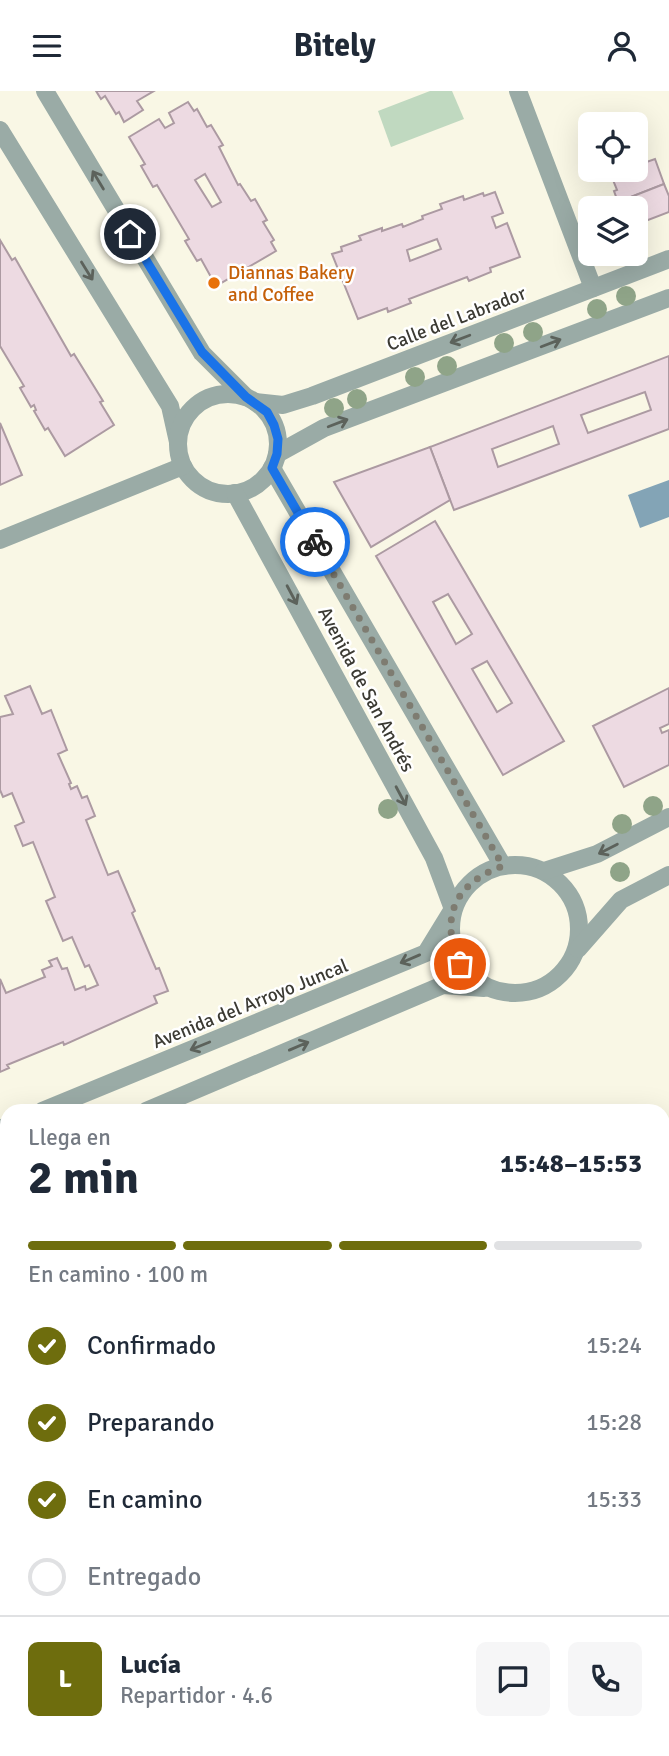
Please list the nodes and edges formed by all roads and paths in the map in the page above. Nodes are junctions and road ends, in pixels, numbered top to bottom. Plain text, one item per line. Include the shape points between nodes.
1 (45, 91) edge
2 (517, 91) edge
3 (0, 130) edge
4 (669, 259) edge
5 (593, 288) junction
6 (669, 298) edge
7 (251, 400) junction
8 (178, 442) junction
9 (275, 461) junction
10 (183, 466) junction
11 (235, 493) junction
12 (0, 540) edge
13 (669, 817) edge
14 (503, 866) junction
15 (544, 871) junction
16 (669, 875) edge
17 (453, 909) junction
18 (576, 952) junction
19 (488, 989) junction
20 (59, 1104) edge
21 (162, 1104) edge

7 -> 1 street via 202,352
2 - 5 street
3 -> 8 street via 170,406
4 - 5 street, Calle del Labrador
5 -> 7 street, Calle del Labrador via 312,396 283,405
9 -> 6 street via 324,428
7 - 8 street via 230,394 201,403 189,413
7 - 9 street via 267,412 274,425 278,439
8 - 10 street
9 - 11 street via 263,481
9 - 14 street, Avenida de San Andrés
10 - 11 street via 204,488
10 - 12 street
11 -> 17 street, Avenida de San Andrés via 435,858
13 -> 15 street via 597,854
14 - 15 street via 524,865
14 - 17 street via 467,885
15 - 18 street via 571,897 578,914
16 - 18 street via 621,900
17 - 19 street via 452,946 460,964
17 -> 20 street, Avenida del Arroyo Juncal via 426,953
18 - 19 street via 550,984 509,994
21 -> 19 street via 443,985

